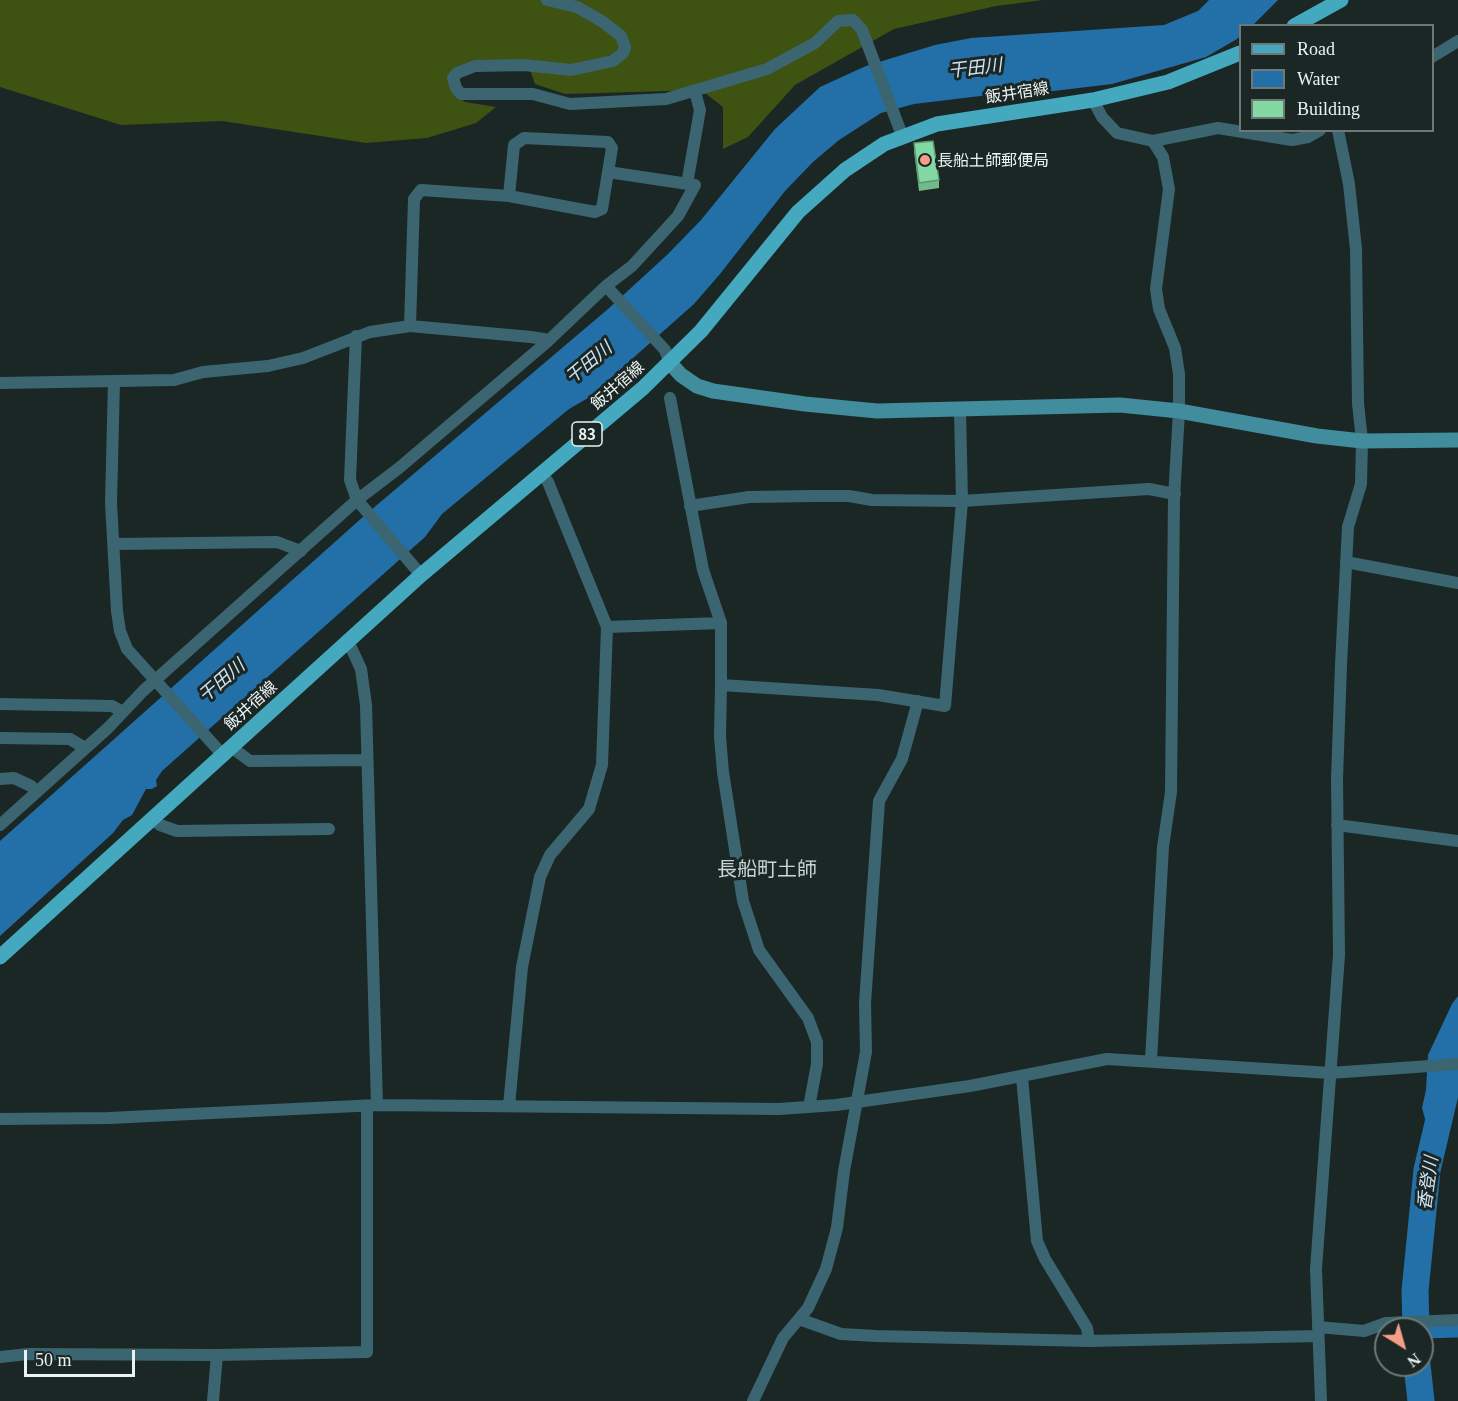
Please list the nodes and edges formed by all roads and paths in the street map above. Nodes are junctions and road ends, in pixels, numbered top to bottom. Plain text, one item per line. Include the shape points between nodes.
1 (547, 0) edge
2 (1341, 0) edge
3 (1298, 24) edge
4 (1458, 41) edge
5 (1239, 53) edge
6 (1434, 56) edge
7 (695, 92) junction
8 (1093, 100) junction
9 (1239, 131) edge
10 (1243, 132) edge
11 (1317, 132) edge
12 (1338, 132) edge
13 (902, 135) junction
14 (1153, 141) junction
15 (608, 172) junction
16 (687, 184) junction
17 (509, 196) junction
18 (609, 290) junction
19 (410, 326) junction
20 (356, 336) junction
21 (547, 342) junction
22 (668, 356) junction
23 (114, 381) junction
24 (0, 383) edge
25 (670, 398) dead end
26 (960, 410) junction
27 (1179, 411) junction
28 (1458, 440) edge
29 (1362, 441) junction
30 (542, 473) junction
31 (1175, 494) junction
32 (962, 501) junction
33 (359, 503) junction
34 (690, 506) junction
35 (114, 544) junction
36 (301, 551) junction
37 (1346, 562) junction
38 (416, 570) junction
39 (1458, 583) edge
40 (721, 623) junction
41 (607, 627) junction
42 (348, 641) junction
43 (158, 682) junction
44 (721, 685) junction
45 (918, 701) junction
46 (0, 704) edge
47 (123, 712) junction
48 (0, 738) edge
49 (85, 748) junction
50 (226, 750) junction
51 (367, 760) junction
52 (0, 779) edge
53 (37, 792) junction
54 (152, 818) junction
55 (0, 825) edge
56 (1337, 825) junction
57 (329, 829) dead end
58 (1458, 840) edge
59 (0, 957) edge
60 (1151, 1060) junction
61 (1458, 1064) edge
62 (1330, 1073) junction
63 (1022, 1077) junction
64 (856, 1102) junction
65 (372, 1106) junction
66 (509, 1107) junction
67 (809, 1107) junction
68 (0, 1119) edge
69 (799, 1318) junction
70 (1458, 1320) edge
71 (1318, 1331) junction
72 (1089, 1341) junction
73 (217, 1355) junction
74 (0, 1357) edge
75 (213, 1401) edge
76 (753, 1401) edge
77 (1321, 1401) edge

1 - 7 street via 578,7 603,22 621,36 623,53 606,63 571,70 524,65 475,66 453,78 461,94 519,93 587,105 648,102
2 - 3 main road
4 - 6 street
5 - 8 main road, 飯井宿線 / 83 via 1168,82
7 - 13 street via 767,69 815,43 838,21 853,20 862,30
7 - 16 street via 700,110
8 - 13 main road, 飯井宿線 / 83 via 937,124
8 - 14 street via 1117,133
9 - 14 street via 1218,128
10 - 11 street via 1292,140
12 - 29 street via 1356,249
13 - 22 main road, 飯井宿線 / 83 via 845,170 798,212 701,331
14 - 27 street via 1163,157 1169,189 1156,289 1159,309 1175,348
15 - 16 street
15 - 17 street via 602,209 595,212
15 - 17 street via 612,148 608,142 524,138 514,145
16 - 18 street via 695,185 678,216
17 - 19 street via 421,190 414,199
18 - 21 street
18 - 22 street
19 - 20 street
19 - 21 street via 531,337
20 - 23 street via 320,353 268,366 203,372 174,380
20 - 33 street via 351,480
21 - 33 street
22 - 26 street via 681,375 713,391 877,411
22 - 30 main road, 飯井宿線 / 83
23 - 24 street
23 - 35 street
25 - 34 street
26 - 27 street via 1120,405
26 - 32 street
27 - 29 street
27 - 31 street
28 - 29 street
29 - 37 street via 1361,484 1348,528
30 - 38 main road, 飯井宿線 / 83
30 - 41 street
31 - 32 street via 1149,489
31 - 60 street via 1171,792 1163,847
32 - 34 street via 749,497
32 - 45 street via 945,706
33 - 36 street
33 - 38 street
34 - 40 street via 703,570
35 - 36 street via 277,542
35 - 43 street via 120,631 127,649
36 - 43 street
37 - 39 street
37 - 56 street
38 - 42 main road, 飯井宿線 / 83
40 - 41 street
40 - 44 street
41 - 66 street via 602,765 589,809 550,855 540,877 522,967
42 - 50 main road, 飯井宿線 / 83
42 - 51 street via 362,669
43 - 47 street
43 - 50 street via 211,741
44 - 45 street via 837,691
44 - 67 street via 723,772 743,901 759,950 808,1018 817,1042
45 - 64 street via 902,759 879,801 865,1003 866,1052
46 - 47 street via 112,706
47 - 49 street
48 - 49 street via 70,739
49 - 53 street
50 - 51 street via 250,761
50 - 54 main road, 飯井宿線 / 83
51 - 65 street
52 - 53 street via 14,778
53 - 55 street
54 - 57 street via 177,831
54 - 59 main road, 飯井宿線 / 83
56 - 58 street
56 - 62 street via 1339,955
60 - 62 street
60 - 63 street via 1107,1059
61 - 62 street
62 - 71 street via 1316,1269
63 - 64 street
63 - 72 street via 1037,1241 1087,1328
64 - 67 street
64 - 69 street via 837,1228 826,1269 808,1308
65 - 66 street
65 - 68 street
65 - 73 street via 367,1352
66 - 67 street
69 - 72 street via 841,1334
69 - 76 street via 783,1338
70 - 71 street via 1386,1323 1364,1331
71 - 72 street
71 - 77 street
73 - 74 street
73 - 75 street

